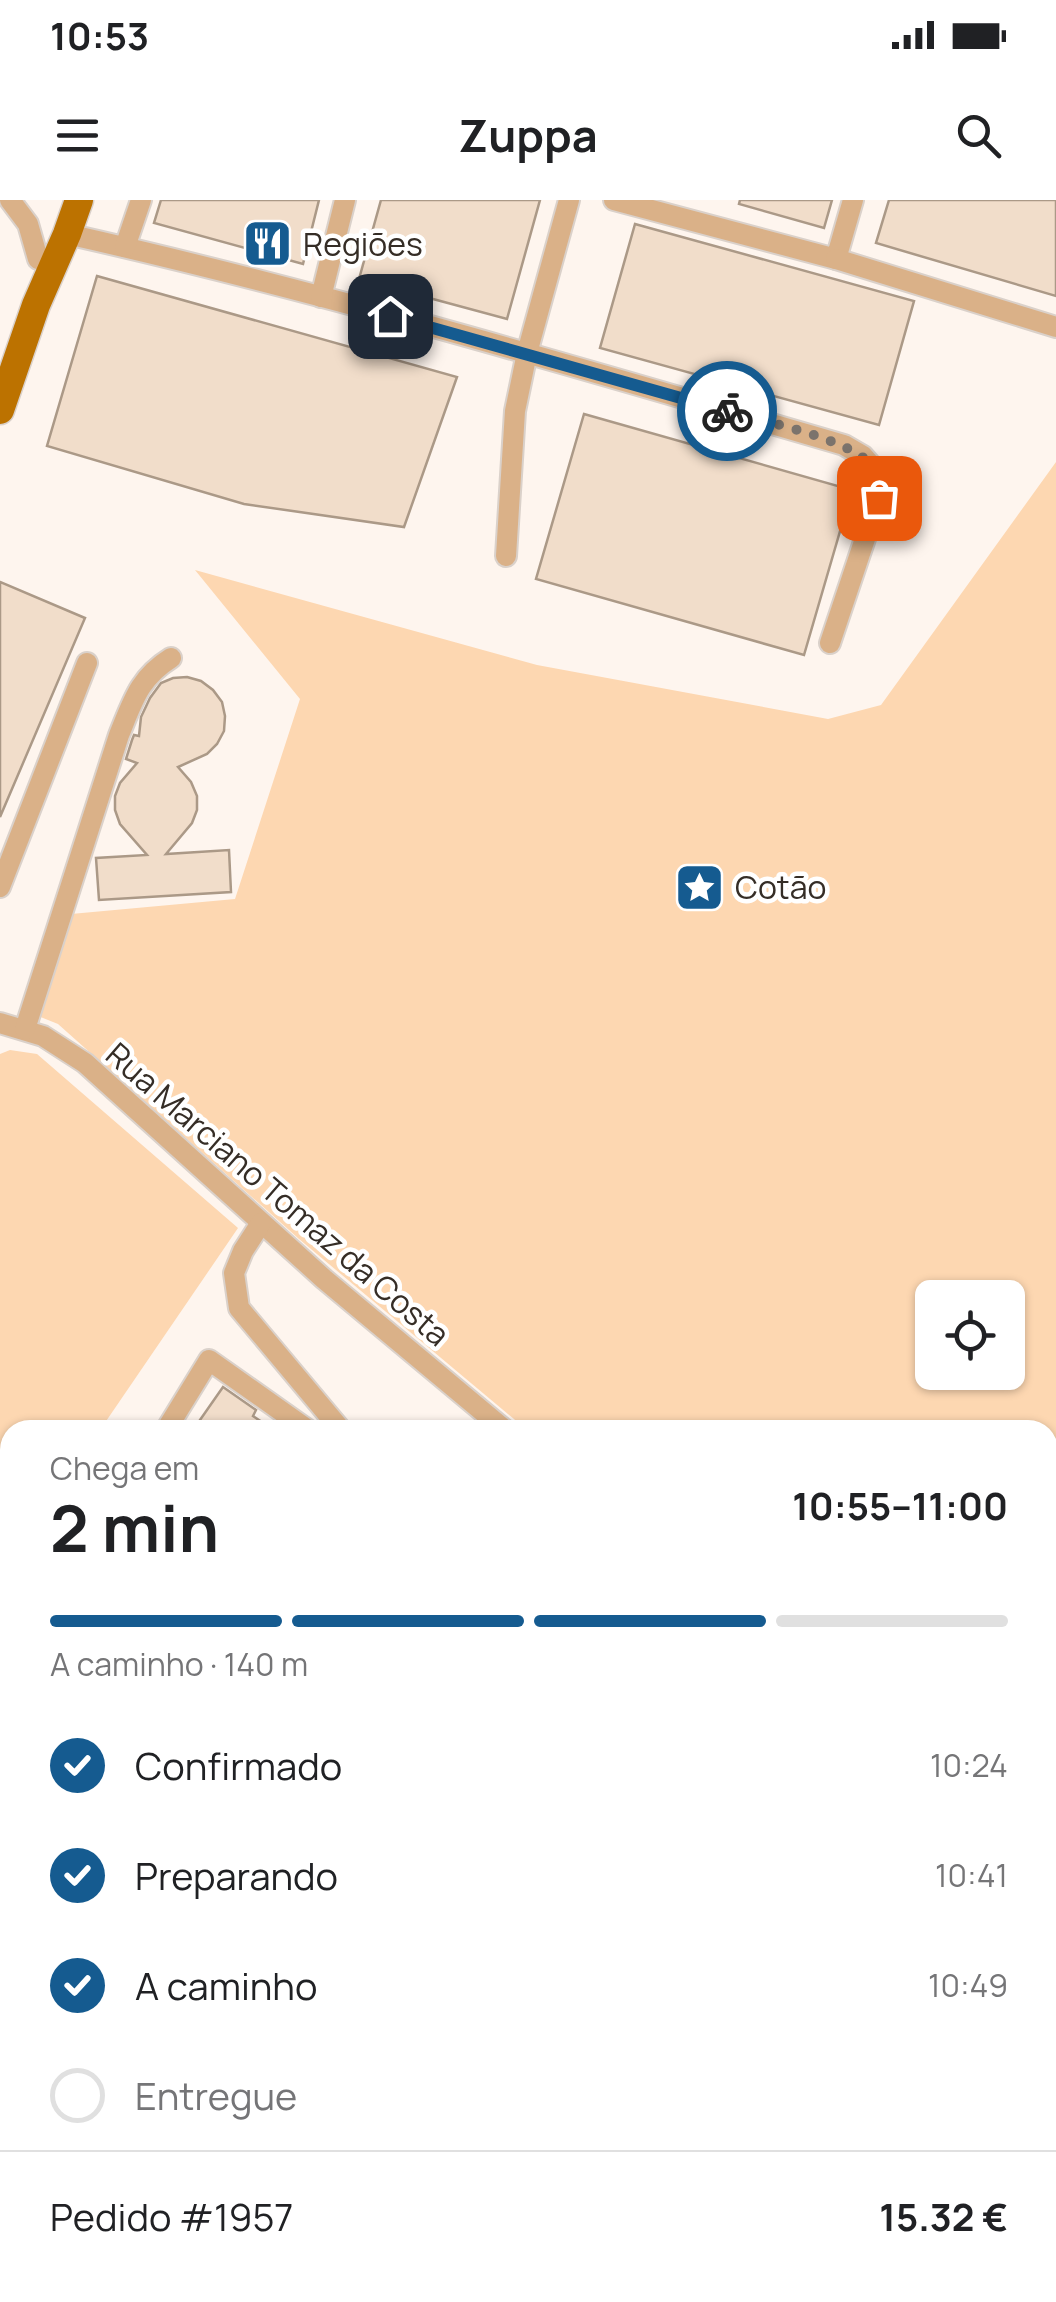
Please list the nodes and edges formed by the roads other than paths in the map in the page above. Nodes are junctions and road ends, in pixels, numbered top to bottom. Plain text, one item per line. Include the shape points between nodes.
1 (10, 200) edge
2 (61, 200) edge
3 (79, 200) edge
4 (141, 200) edge
5 (345, 200) edge
6 (569, 200) edge
7 (614, 200) edge
8 (853, 200) edge
9 (67, 234) junction
10 (125, 247) junction
11 (38, 259) junction
12 (836, 259) junction
13 (321, 296) junction
14 (1056, 327) edge
15 (527, 353) junction
16 (0, 362) edge
17 (0, 410) edge
18 (506, 556) dead end
19 (830, 643) dead end
20 (171, 658) dead end
21 (87, 662) dead end
22 (0, 887) edge
23 (0, 1023) edge
24 (25, 1029) junction
25 (261, 1222) junction
26 (172, 1420) edge
27 (294, 1420) edge
28 (333, 1420) edge
29 (493, 1420) edge

1 - 11 street via 28,224
2 - 11 main road
3 - 9 main road
4 - 10 street
5 - 13 street
6 - 15 street
7 - 12 street
8 - 12 street
9 - 10 street
9 - 17 main road
10 - 13 street
11 - 16 main road
12 - 14 street
13 - 15 street
15 - 18 street via 516,410
15 - 19 street via 863,456 877,472 879,498
20 - 24 street via 152,670 135,695 119,735
21 - 22 street
23 - 24 street, Rua Marciano Tomaz da Costa
24 - 25 street, Rua Marciano Tomaz da Costa via 85,1063
25 - 28 street via 234,1273 238,1308
25 - 29 street, Rua Marciano Tomaz da Costa
26 - 27 street via 209,1360

